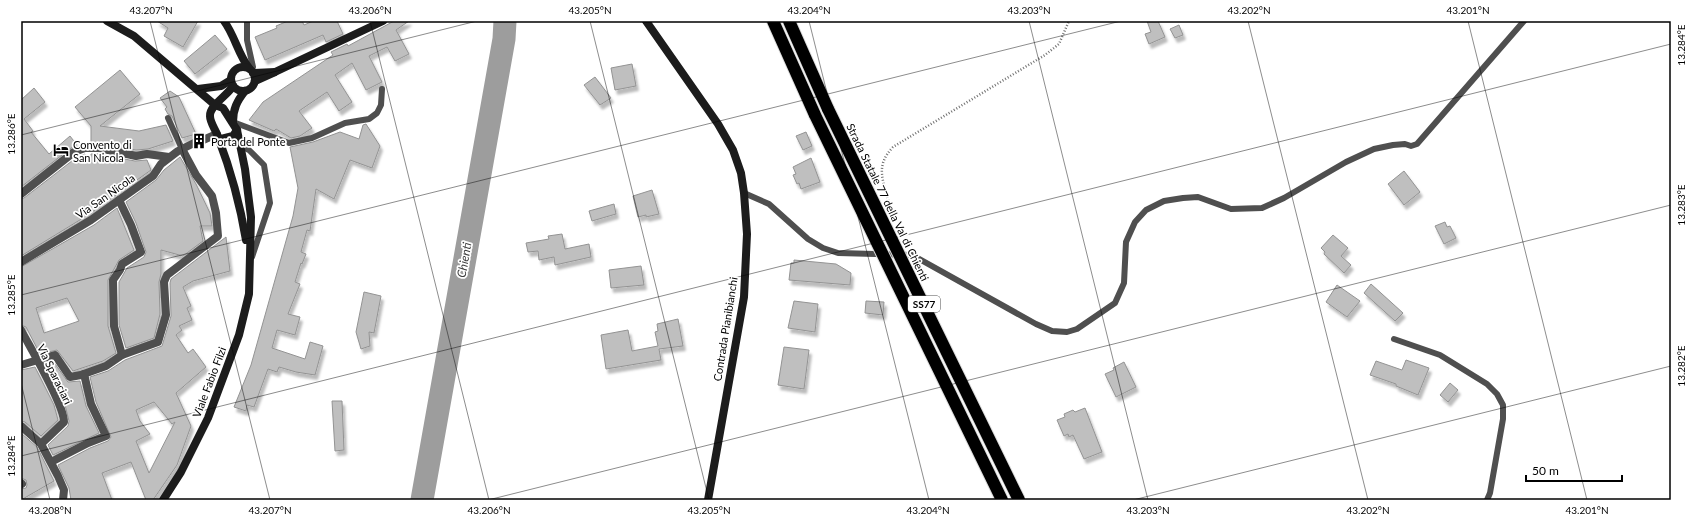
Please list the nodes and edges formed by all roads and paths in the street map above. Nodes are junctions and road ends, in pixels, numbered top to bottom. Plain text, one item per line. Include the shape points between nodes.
1 (107, 21) edge
2 (224, 21) edge
3 (247, 21) edge
4 (383, 21) edge
5 (646, 21) edge
6 (773, 21) edge
7 (789, 21) edge
8 (1069, 21) edge
9 (1524, 21) edge
10 (237, 48) junction
11 (236, 70) junction
12 (251, 70) junction
13 (275, 72) junction
14 (255, 81) junction
15 (232, 83) junction
16 (198, 89) junction
17 (382, 89) dead end
18 (245, 91) junction
19 (215, 105) junction
20 (168, 118) dead end
21 (233, 122) junction
22 (237, 130) junction
23 (218, 135) junction
24 (241, 146) junction
25 (182, 149) junction
26 (170, 157) junction
27 (744, 192) junction
28 (21, 194) edge
29 (119, 200) junction
30 (890, 209) dead end
31 (21, 262) edge
32 (250, 262) junction
33 (21, 330) edge
34 (1394, 339) dead end
35 (122, 354) junction
36 (36, 360) junction
37 (21, 365) edge
38 (84, 374) junction
39 (21, 426) edge
40 (41, 444) junction
41 (51, 462) junction
42 (63, 500) edge
43 (163, 500) edge
44 (708, 500) edge
45 (1002, 500) edge
46 (1019, 500) edge
47 (1487, 500) edge

1 - 16 street, Viale Fabio Filzi via 134,36
2 - 10 street
3 - 12 lane via 247,40 253,67
4 - 13 street
5 - 27 street, Contrada Pianibianchi via 718,124 733,150
6 - 45 highway, SS77, bridge via 815,115
7 - 46 highway, Strada Statale 77 della Val di Chienti / SS77, bridge via 828,109
8 - 30 path via 1059,44 1045,55 893,147 883,161 881,171
9 - 27 lane via 1417,144 1374,149 1262,208 1231,209 1198,197 1164,201 1146,210 1135,222 1126,242 1124,283 1115,303 1077,329 1067,332 1052,331 1036,324 912,255 838,252 823,248 808,239 769,204
10 - 11 street
10 - 12 street via 242,60
11 - 12 street via 242,67
11 - 15 street
12 - 13 street
12 - 14 street
13 - 14 street
14 - 18 street via 251,88
15 - 16 street
15 - 18 street via 238,90
15 - 19 street via 231,91
16 - 19 street, Viale Fabio Filzi
17 - 21 lane via 381,105 377,113 369,119 345,123 312,138 289,142
18 - 21 street via 236,104
19 - 21 street, Viale Fabio Filzi via 223,108
19 - 23 street, Viale Fabio Filzi via 210,113
20 - 25 lane
21 - 22 street, Viale Fabio Filzi
22 - 23 street via 231,137 222,139
22 - 24 street, Viale Fabio Filzi
23 - 25 street, Via San Nicola
23 - 32 street, Viale Fabio Filzi via 232,172
24 - 32 street, Viale Fabio Filzi via 251,217
24 - 32 lane via 249,150 264,165 270,202
25 - 26 street, Via San Nicola
25 - 35 street via 196,175 212,196 218,236 167,274 164,282 166,315 158,342
26 - 28 street via 148,154 136,156 99,148 85,148 74,152
26 - 29 street, Via San Nicola via 161,164 153,176
27 - 44 street, Contrada Pianibianchi via 747,234 744,297
29 - 31 street, Via San Nicola via 79,228
29 - 35 street via 141,252 122,264 113,280 114,326
32 - 43 street, Viale Fabio Filzi via 249,294 236,342 208,418 181,472
33 - 36 street, Via Sparaciari
34 - 47 lane via 1440,355 1487,384 1497,394 1503,405 1503,419
35 - 38 street via 106,366
36 - 37 street
36 - 38 street via 55,355 70,377
36 - 40 street, Via Sparaciari via 64,417 64,422
38 - 41 street via 91,404 106,436
39 - 40 street
40 - 41 street
41 - 42 street via 64,490

